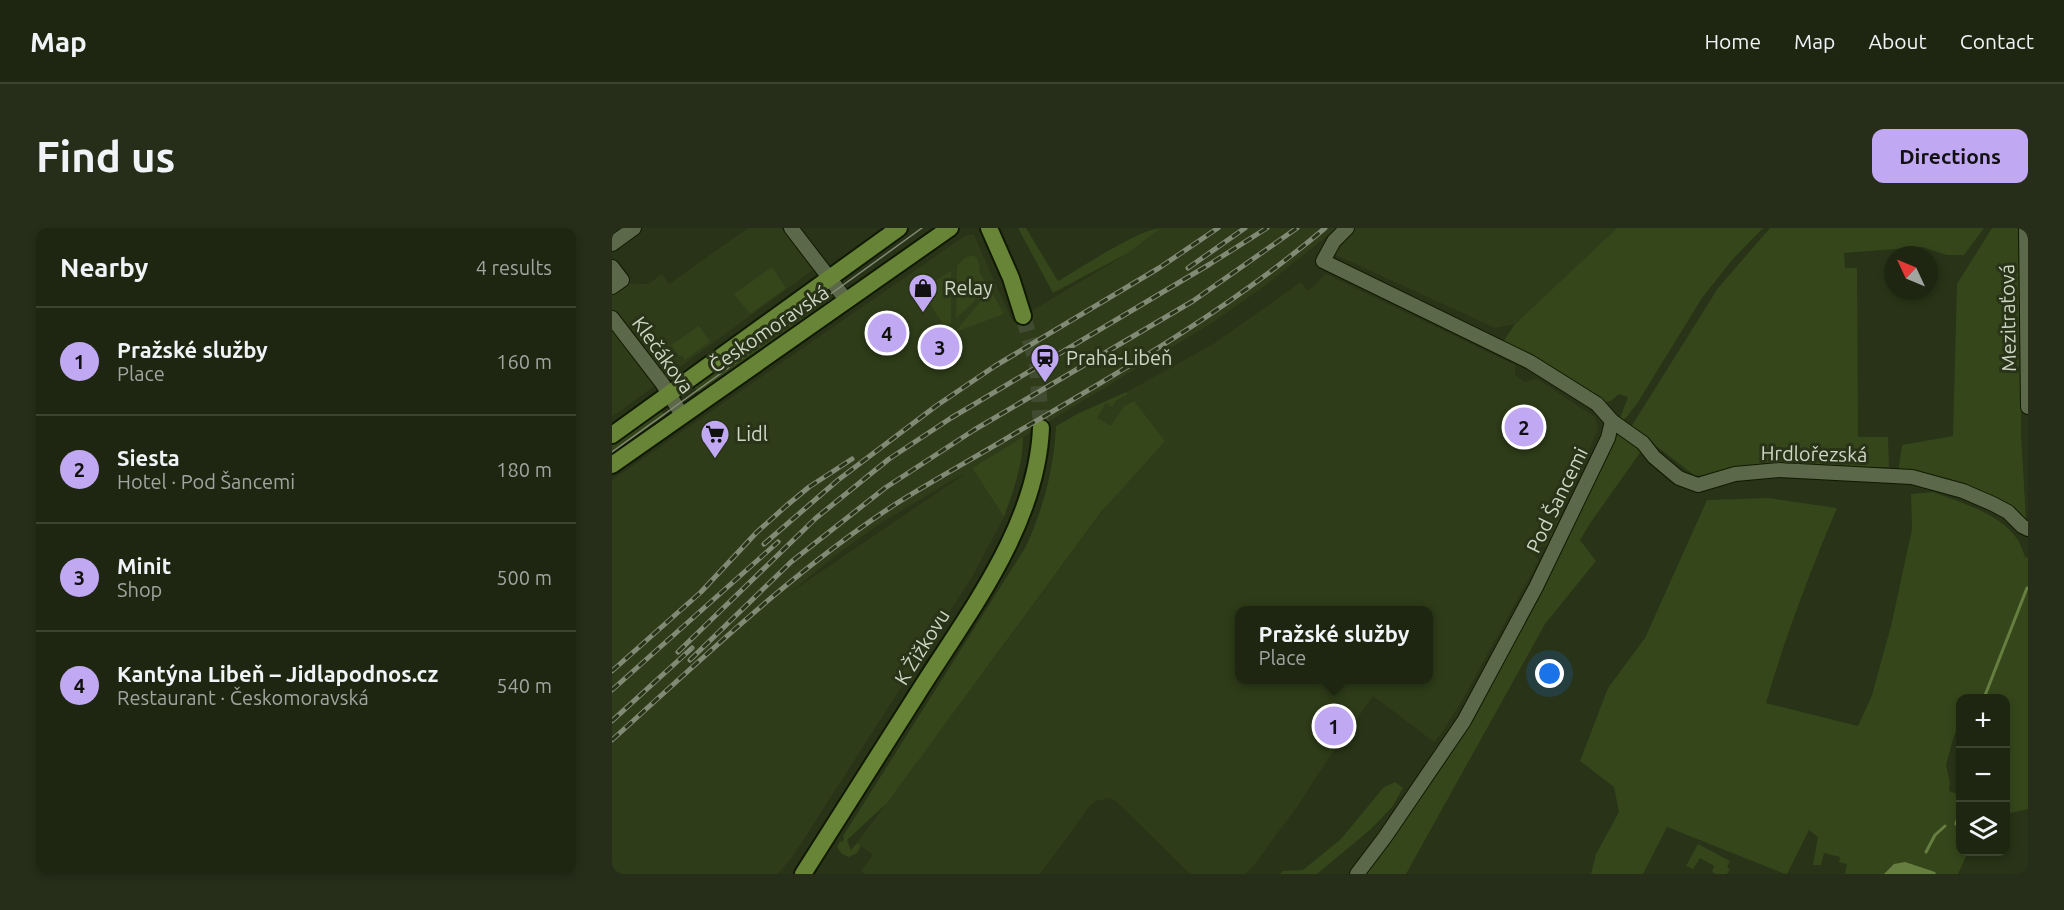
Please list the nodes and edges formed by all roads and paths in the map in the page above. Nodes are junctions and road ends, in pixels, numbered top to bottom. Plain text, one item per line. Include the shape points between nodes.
1 (634, 228) edge
2 (791, 228) edge
3 (899, 228) edge
4 (950, 228) edge
5 (989, 228) edge
6 (1347, 228) edge
7 (2026, 228) edge
8 (612, 244) edge
9 (612, 267) edge
10 (830, 279) junction
11 (612, 287) edge
12 (847, 301) junction
13 (1023, 316) tunnel mouth
14 (612, 318) edge
15 (669, 393) junction
16 (2028, 407) edge
17 (682, 414) junction
18 (1612, 420) junction
19 (1041, 428) tunnel mouth
20 (612, 435) edge
21 (612, 465) edge
22 (2028, 529) edge
23 (803, 874) edge
24 (1357, 874) edge

1 - 8 street
2 - 10 street
3 - 10 main road, Českomoravská
4 - 12 main road, Českomoravská
5 - 13 main road
6 - 18 street via 1323,261 1530,362 1597,404
7 - 16 street, Mezitraťová
9 - 11 street via 622,280
10 - 12 street
10 - 15 main road, Českomoravská
12 - 17 main road, Českomoravská
14 - 15 street, Klečákova
15 - 17 street, Klečákova
15 - 20 main road, Českomoravská
17 - 21 main road, Českomoravská
18 - 22 street, Hrdlořezská via 1679,478 1698,485 1735,474 1779,470 1912,477 1993,504
18 - 24 street, Pod Šancemi via 1608,438 1545,569 1464,721
19 - 23 main road, K Žižkovu via 1033,477 1016,530 986,585

